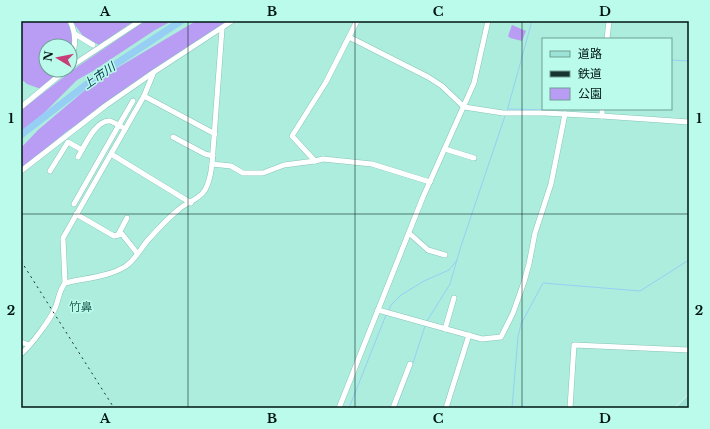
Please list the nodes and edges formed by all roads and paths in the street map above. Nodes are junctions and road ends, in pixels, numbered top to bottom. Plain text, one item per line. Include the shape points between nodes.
1 (70, 21) edge
2 (140, 21) edge
3 (232, 21) edge
4 (357, 21) edge
5 (488, 21) edge
6 (608, 21) edge
7 (222, 29) junction
8 (75, 34) junction
9 (349, 37) junction
10 (75, 38) edge
11 (607, 38) edge
12 (93, 45) dead end
13 (78, 63) edge
14 (154, 72) junction
15 (56, 78) edge
16 (144, 96) junction
17 (133, 101) dead end
18 (21, 107) edge
19 (464, 107) junction
20 (602, 110) edge
21 (564, 114) junction
22 (602, 116) junction
23 (689, 122) edge
24 (118, 125) junction
25 (125, 129) junction
26 (215, 134) junction
27 (173, 137) dead end
28 (445, 149) junction
29 (82, 150) junction
30 (111, 154) junction
31 (213, 156) junction
32 (78, 157) dead end
33 (474, 158) dead end
34 (315, 162) junction
35 (212, 164) junction
36 (21, 171) edge
37 (50, 171) dead end
38 (430, 182) junction
39 (191, 203) junction
40 (74, 204) dead end
41 (76, 214) junction
42 (127, 218) dead end
43 (409, 233) junction
44 (118, 235) junction
45 (137, 253) junction
46 (445, 255) dead end
47 (65, 283) junction
48 (454, 298) dead end
49 (378, 310) junction
50 (445, 329) junction
51 (469, 335) junction
52 (21, 342) edge
53 (29, 345) junction
54 (689, 350) edge
55 (21, 354) edge
56 (410, 364) dead end
57 (689, 399) edge
58 (339, 408) edge
59 (393, 408) edge
60 (446, 408) edge
61 (570, 408) edge
62 (680, 408) edge

1 - 8 street
2 - 13 street
3 - 7 street
4 - 9 street
5 - 19 street via 474,83
6 - 11 street
7 - 14 street
7 - 26 street
8 - 10 street
8 - 12 street
9 - 19 street via 428,77 442,86
9 - 34 street via 326,82 292,136
14 - 16 street
14 - 36 street
15 - 18 street
16 - 25 street
16 - 26 street
17 - 24 street
19 - 21 street via 503,113
19 - 28 street
20 - 22 street
21 - 22 street
21 - 51 street via 551,184 513,313 500,337 482,339
22 - 23 street
24 - 25 street
24 - 29 street via 111,121 98,125
24 - 40 street
25 - 30 street
26 - 31 street
27 - 31 street
28 - 33 street
28 - 38 street
29 - 32 street
29 - 37 street via 68,142
30 - 39 street
30 - 41 street
31 - 35 street
34 - 35 street via 284,165 263,173 243,173 231,166
34 - 38 street via 324,159 372,164
35 - 39 street via 205,190
38 - 43 street
39 - 45 street via 173,214
41 - 44 street via 114,236
41 - 47 street via 63,238
42 - 44 street
43 - 46 street via 428,250
43 - 49 street
44 - 45 street via 122,234
45 - 47 street via 128,265 117,271
47 - 53 street via 49,320
48 - 50 street
49 - 50 street
49 - 58 street
50 - 51 street
51 - 60 street
52 - 53 street
53 - 55 street
54 - 61 street via 574,345
56 - 59 street
57 - 62 main road

